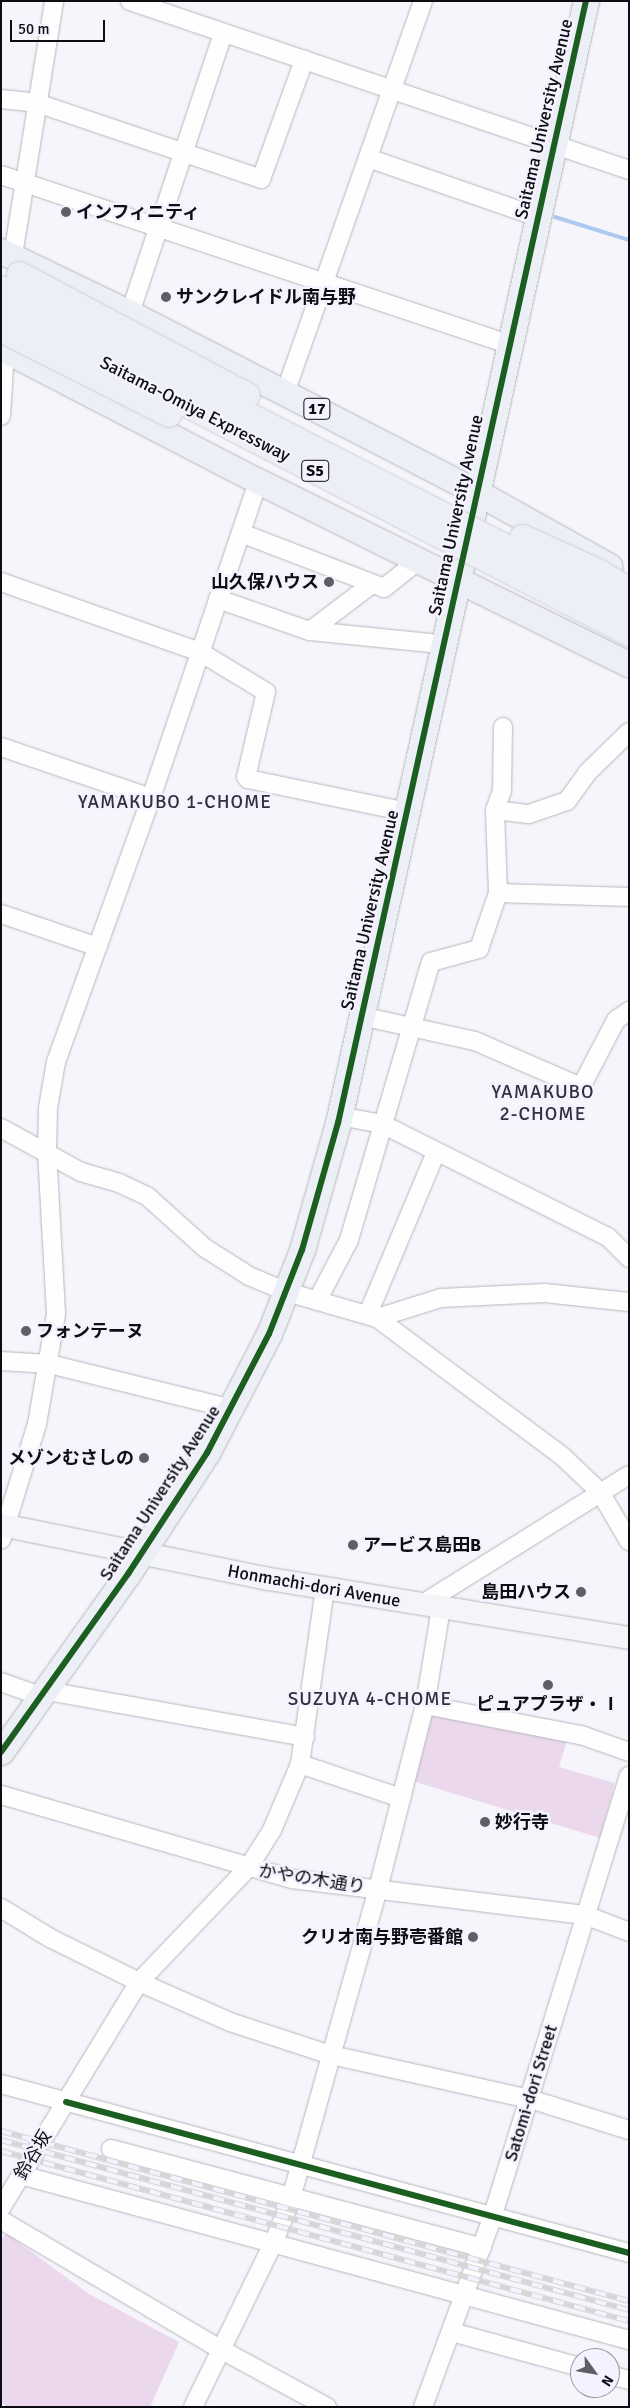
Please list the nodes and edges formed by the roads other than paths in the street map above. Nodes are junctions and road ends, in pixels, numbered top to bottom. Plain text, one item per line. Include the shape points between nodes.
1 (54, 1) edge
2 (130, 1) edge
3 (423, 1) edge
4 (586, 1) edge
5 (223, 33) junction
6 (304, 60) junction
7 (392, 90) junction
8 (1, 99) edge
9 (37, 103) junction
10 (554, 145) junction
11 (183, 154) junction
12 (368, 158) junction
13 (629, 170) edge
14 (1, 175) edge
15 (25, 181) junction
16 (537, 217) junction
17 (159, 226) junction
18 (6, 270) edge
19 (324, 281) junction
20 (1, 309) edge
21 (130, 313) junction
22 (2, 342) edge
23 (508, 344) junction
24 (2, 387) edge
25 (285, 393) junction
26 (1, 416) edge
27 (258, 482) junction
28 (475, 491) junction
29 (241, 532) junction
30 (419, 560) junction
31 (629, 577) edge
32 (456, 578) junction
33 (1, 582) edge
34 (372, 584) junction
35 (629, 590) edge
36 (218, 598) junction
37 (629, 610) edge
38 (629, 618) edge
39 (629, 629) edge
40 (310, 631) junction
41 (629, 633) edge
42 (430, 643) dead end
43 (629, 643) edge
44 (200, 652) junction
45 (629, 664) edge
46 (503, 727) dead end
47 (629, 732) edge
48 (1, 747) edge
49 (150, 798) junction
50 (495, 810) junction
51 (407, 812) junction
52 (498, 893) junction
53 (629, 897) edge
54 (1, 914) edge
55 (98, 947) junction
56 (629, 1011) edge
57 (361, 1016) junction
58 (411, 1026) junction
59 (339, 1116) junction
60 (382, 1124) junction
61 (1, 1128) edge
62 (47, 1152) junction
63 (436, 1152) junction
64 (629, 1258) edge
65 (287, 1292) junction
66 (317, 1301) junction
67 (629, 1302) edge
68 (372, 1316) junction
69 (1, 1361) edge
70 (49, 1364) junction
71 (232, 1409) junction
72 (629, 1476) edge
73 (600, 1492) junction
74 (2, 1531) edge
75 (629, 1540) edge
76 (140, 1556) junction
77 (325, 1589) junction
78 (431, 1606) junction
79 (629, 1638) edge
80 (1, 1682) edge
81 (45, 1694) junction
82 (425, 1705) junction
83 (305, 1737) junction
84 (1, 1752) edge
85 (629, 1752) edge
86 (300, 1764) junction
87 (629, 1776) edge
88 (1, 1795) edge
89 (401, 1798) junction
90 (248, 1868) junction
91 (378, 1889) junction
92 (1, 1908) edge
93 (586, 1915) junction
94 (629, 1932) edge
95 (139, 1982) junction
96 (331, 2055) junction
97 (1, 2084) edge
98 (530, 2099) junction
99 (66, 2102) junction
100 (629, 2130) edge
101 (112, 2149) dead end
102 (300, 2166) junction
103 (21, 2174) junction
104 (291, 2198) junction
105 (1, 2208) edge
106 (492, 2218) junction
107 (1, 2220) edge
108 (273, 2244) junction
109 (482, 2248) junction
110 (629, 2254) edge
111 (465, 2296) junction
112 (452, 2332) junction
113 (629, 2340) edge
114 (220, 2349) junction
115 (570, 2364) edge
116 (193, 2407) edge
117 (327, 2407) edge
118 (423, 2407) edge

1 - 9 street
2 - 5 street
3 - 7 street
4 - 10 highway, Saitama University Avenue
5 - 6 street
5 - 11 street
6 - 7 street
6 - 11 street via 261,179
7 - 10 street
7 - 12 street
8 - 9 street
9 - 11 street
9 - 15 street
10 - 13 street
10 - 16 highway, Saitama University Avenue
11 - 17 street
12 - 16 street
12 - 19 street
14 - 15 street
15 - 17 street
15 - 18 street
16 - 23 highway, Saitama University Avenue
17 - 19 street
17 - 21 street
18 - 20 highway, 17 via 157,373 428,518
18 - 21 highway, 17
18 - 35 highway, bridge via 448,503 599,572
18 - 37 highway, Saitama-Omiya Expressway / S5, bridge
19 - 23 street
19 - 25 street
20 - 41 highway, Saitama-Omiya Expressway / S5, bridge
21 - 25 highway, 17
22 - 24 street
22 - 27 highway
22 - 43 highway, bridge
23 - 28 highway, Saitama University Avenue
24 - 26 street
25 - 28 highway, 17
27 - 29 street
27 - 30 highway
28 - 31 highway, 17
28 - 32 highway, Saitama University Avenue
29 - 34 street
29 - 36 street
30 - 32 highway
30 - 34 street via 384,588
32 - 45 highway
32 - 51 highway, Saitama University Avenue
33 - 44 street
34 - 40 street
36 - 40 street
36 - 44 street
38 - 39 highway via 495,553
40 - 42 street
44 - 49 street
44 - 51 street via 268,695 246,777 248,780
46 - 50 street via 502,791
47 - 50 street via 587,773 567,801 529,814
48 - 49 street
49 - 55 street
50 - 52 street
51 - 57 highway, Saitama University Avenue
52 - 53 street
52 - 58 street via 479,949 431,962
54 - 55 street
55 - 62 street via 56,1062 48,1108
56 - 58 street via 616,1020 581,1088 475,1041
57 - 58 street
57 - 59 highway, Saitama University Avenue
58 - 60 street
59 - 60 street
59 - 65 highway, Saitama University Avenue
60 - 63 street
60 - 66 street via 348,1240
61 - 62 street
62 - 65 street via 81,1172 119,1183 147,1196 230,1266
62 - 70 street via 56,1314
63 - 64 street via 608,1237
63 - 68 street
65 - 66 street
65 - 71 highway, Saitama University Avenue
66 - 68 street
67 - 68 street via 545,1293 441,1298
68 - 73 street via 562,1456
69 - 70 street
70 - 71 street
70 - 74 street via 37,1424
71 - 76 highway, Saitama University Avenue via 182,1494
72 - 73 street
73 - 75 street
73 - 78 street
74 - 76 main road, Honmachi-dori Avenue
76 - 77 main road, Honmachi-dori Avenue
76 - 81 highway, Saitama University Avenue
77 - 78 main road, Honmachi-dori Avenue
77 - 83 street, 鈴谷坂
78 - 79 main road, Honmachi-dori Avenue
78 - 82 street
80 - 81 street
81 - 83 street
81 - 84 highway, Saitama University Avenue
82 - 85 street via 584,1736
82 - 89 street
83 - 86 street, 鈴谷坂
86 - 89 street
86 - 90 street, 鈴谷坂 via 288,1798
87 - 93 street, Satomi-dori Street
88 - 90 street, かやの木通り
89 - 91 street
90 - 91 street, かやの木通り via 292,1879
90 - 95 street, 鈴谷坂
91 - 93 street, かやの木通り
91 - 96 street
92 - 95 street via 50,1938
93 - 94 street, かやの木通り
93 - 98 street, Satomi-dori Street
95 - 96 street via 230,2022
95 - 99 street, 鈴谷坂
96 - 98 street
96 - 102 street
97 - 99 street
98 - 100 street
98 - 106 street, Satomi-dori Street
99 - 102 street
99 - 103 street, 鈴谷坂
101 - 104 street
102 - 104 street
102 - 106 street
103 - 105 street, 鈴谷坂
103 - 108 street
104 - 108 street
104 - 109 street
106 - 109 street, Satomi-dori Street
106 - 110 street
107 - 114 street
108 - 111 street
108 - 114 street
109 - 111 street, Satomi-dori Street
111 - 112 street, Satomi-dori Street
111 - 113 street
112 - 115 street
112 - 118 street, Satomi-dori Street
114 - 116 street
114 - 117 street

